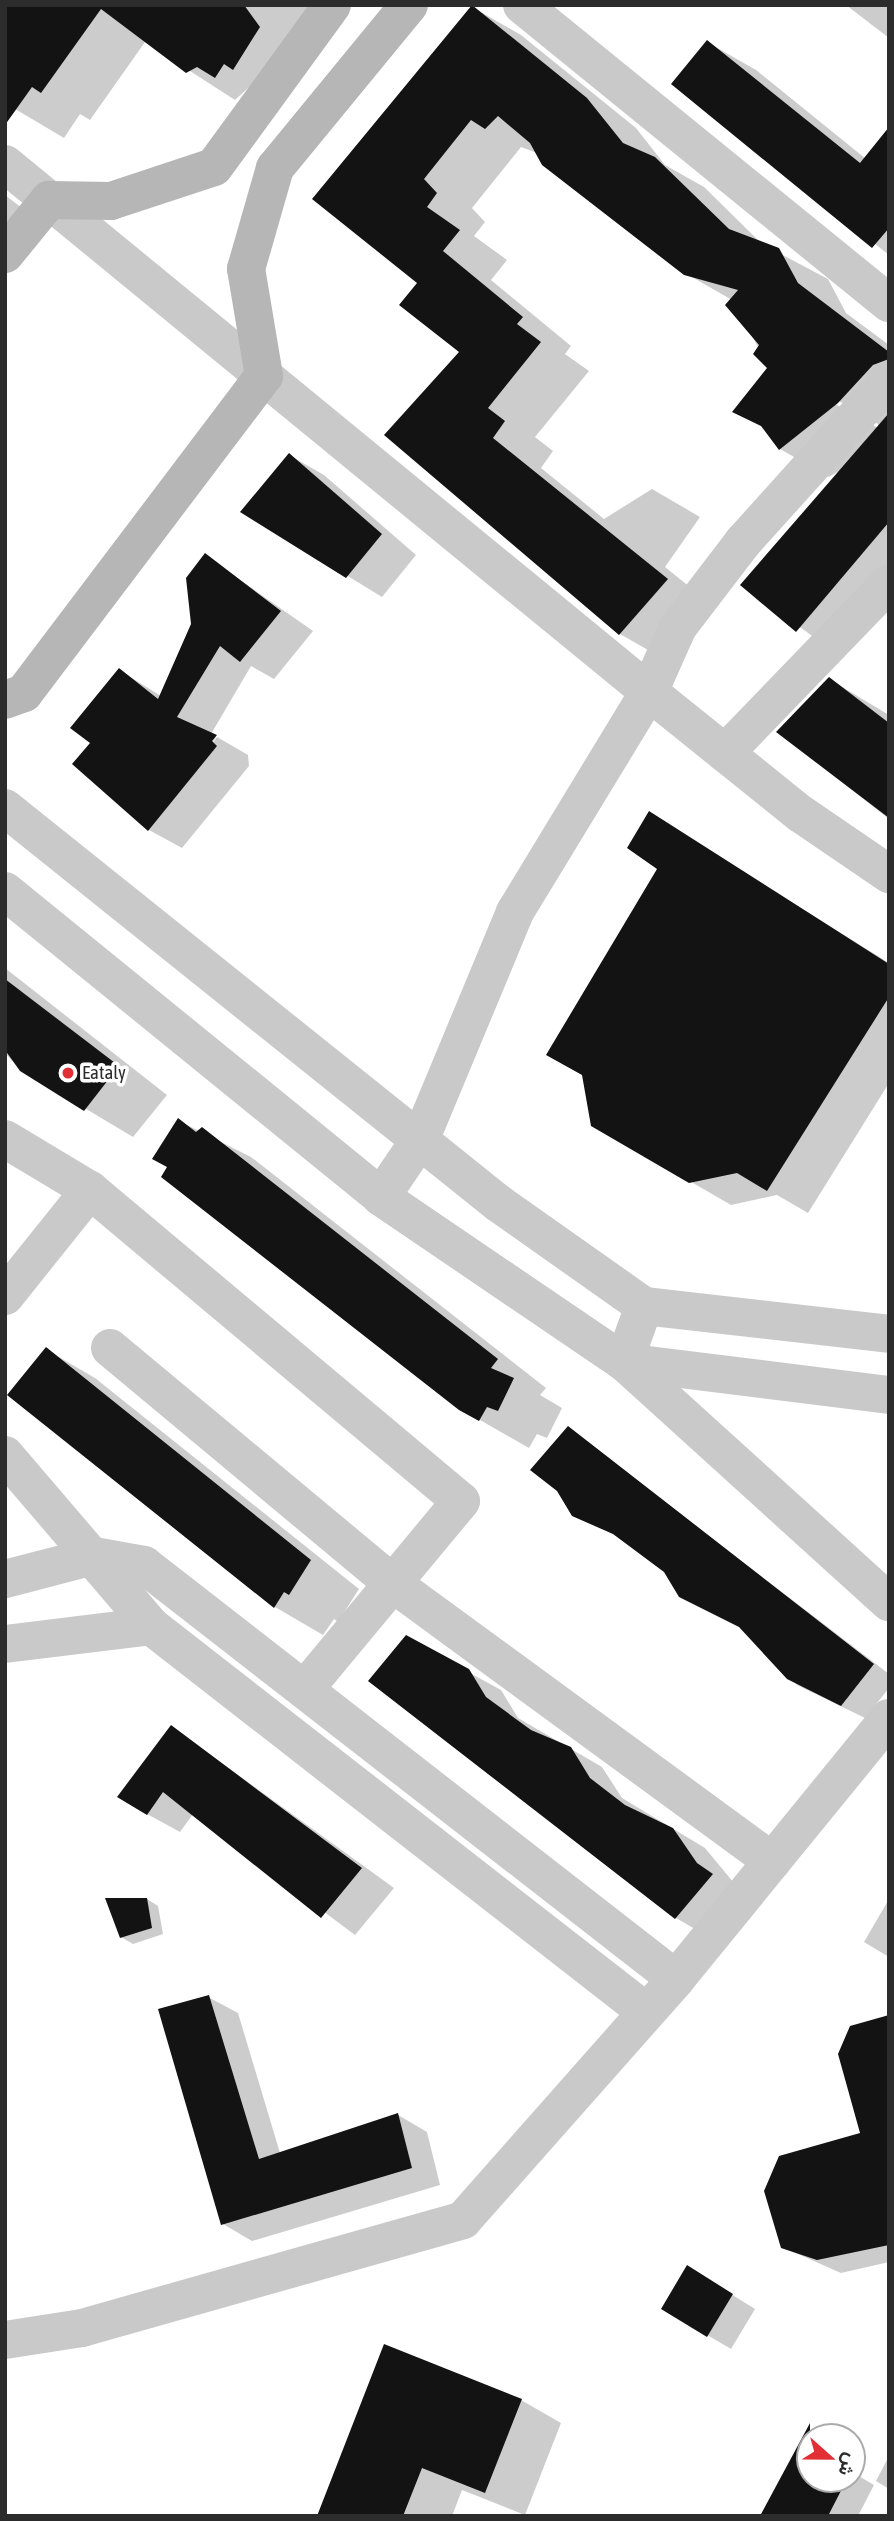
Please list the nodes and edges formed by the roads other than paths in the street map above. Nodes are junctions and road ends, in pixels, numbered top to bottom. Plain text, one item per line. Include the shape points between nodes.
1 (331, 5) edge
2 (409, 5) edge
3 (522, 5) edge
4 (5, 164) edge
5 (49, 200) junction
6 (5, 254) edge
7 (887, 297) edge
8 (264, 376) junction
9 (889, 380) edge
10 (889, 583) edge
11 (649, 692) junction
12 (5, 700) edge
13 (725, 753) junction
14 (5, 808) edge
15 (889, 874) edge
16 (5, 891) edge
17 (421, 1138) junction
18 (5, 1139) edge
19 (90, 1190) junction
20 (381, 1197) junction
21 (5, 1296) edge
22 (644, 1306) junction
23 (889, 1334) edge
24 (110, 1348) dead end
25 (624, 1362) junction
26 (889, 1395) edge
27 (5, 1455) edge
28 (94, 1556) junction
29 (5, 1579) edge
30 (392, 1583) junction
31 (889, 1602) edge
32 (151, 1626) junction
33 (5, 1644) edge
34 (304, 1689) junction
35 (889, 1718) edge
36 (772, 1861) junction
37 (676, 1979) junction
38 (645, 2011) junction
39 (5, 2340) edge

1 - 5 street via 214,167 111,201
2 - 8 street via 275,168 246,269
3 - 7 street
4 - 5 street
5 - 6 street
5 - 8 street
8 - 11 street
8 - 12 street via 24,693
9 - 11 street via 735,553 678,627
10 - 13 street
11 - 13 street
11 - 17 street via 515,912
13 - 15 street
14 - 17 street
16 - 20 street
17 - 20 street
17 - 22 street via 498,1203
18 - 19 street
19 - 21 street
19 - 30 street via 461,1501
20 - 25 street
22 - 23 street
22 - 25 street
24 - 30 street
25 - 26 street
25 - 31 street
27 - 28 street
28 - 29 street
28 - 32 street
28 - 34 street via 144,1565
30 - 34 street
30 - 36 street
32 - 33 street
32 - 38 street
34 - 37 street
35 - 36 street
36 - 37 street
37 - 38 street
38 - 39 street via 463,2220 82,2328

